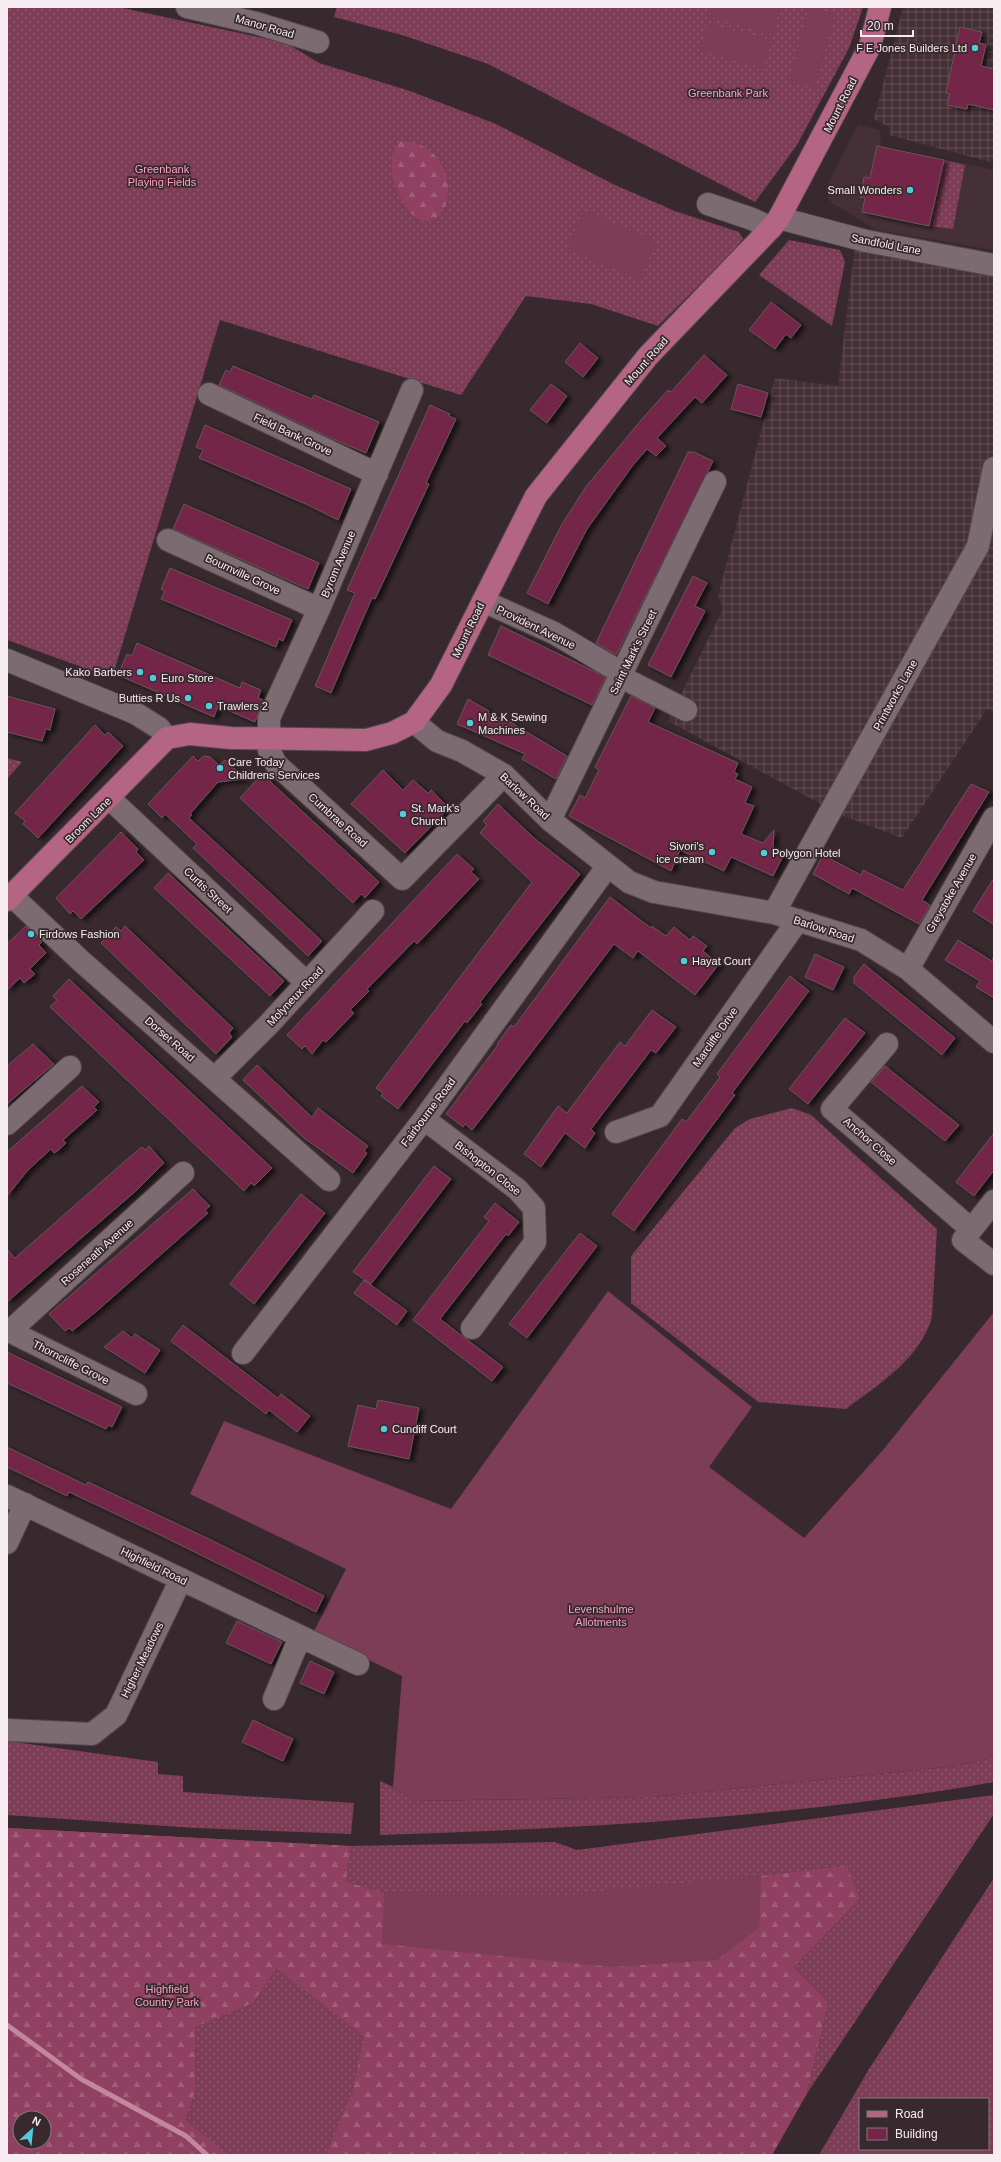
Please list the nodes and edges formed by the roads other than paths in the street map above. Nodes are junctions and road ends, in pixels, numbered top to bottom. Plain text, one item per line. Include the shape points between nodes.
1 (188, 7) edge
2 (880, 7) edge
3 (258, 15) edge
4 (318, 42) dead end
5 (708, 204) dead end
6 (775, 223) junction
7 (994, 265) edge
8 (412, 390) dead end
9 (209, 394) dead end
10 (994, 468) edge
11 (377, 474) junction
12 (715, 482) dead end
13 (168, 540) dead end
14 (482, 601) junction
15 (319, 609) junction
16 (7, 660) edge
17 (616, 672) junction
18 (686, 710) dead end
19 (414, 722) junction
20 (167, 738) junction
21 (269, 739) junction
22 (504, 775) junction
23 (109, 798) junction
24 (994, 818) edge
25 (550, 820) junction
26 (607, 867) junction
27 (10, 898) edge
28 (373, 911) dead end
29 (774, 914) junction
30 (798, 920) junction
31 (908, 969) junction
32 (307, 982) junction
33 (994, 1042) edge
34 (887, 1044) dead end
35 (70, 1067) dead end
36 (215, 1078) junction
37 (424, 1119) junction
38 (7, 1124) edge
39 (616, 1132) dead end
40 (183, 1173) dead end
41 (330, 1180) dead end
42 (994, 1201) edge
43 (967, 1234) junction
44 (994, 1264) edge
45 (472, 1328) dead end
46 (9, 1331) edge
47 (243, 1353) dead end
48 (136, 1394) dead end
49 (16, 1500) edge
50 (7, 1543) edge
51 (181, 1579) junction
52 (300, 1637) junction
53 (358, 1664) dead end
54 (274, 1699) dead end
55 (7, 1730) edge

1 - 3 street, Manor Road
2 - 6 main road, Mount Road via 870,46
3 - 4 street, Manor Road
5 - 6 street via 752,219
6 - 7 street, Sandfold Lane
6 - 14 main road, Mount Road via 648,356 536,496
8 - 11 street, Byrom Avenue
9 - 11 street, Field Bank Grove
10 - 29 street, Printworks Lane via 978,546
11 - 15 street, Byrom Avenue
12 - 17 street, Saint Mark's Street
13 - 15 street, Bournville Grove
14 - 17 street, Provident Avenue via 554,633
14 - 19 main road, Mount Road via 442,685
15 - 21 street, Byrom Avenue via 269,718
16 - 20 street via 135,713 159,728
17 - 18 street, Provident Avenue
17 - 25 street, Saint Mark's Street
19 - 21 main road via 392,733 366,740
19 - 22 street, Barlow Road via 437,741 462,751
20 - 21 main road via 190,734
20 - 23 main road, Broom Lane
21 - 22 street, Cumbrae Road via 269,750 276,764 402,879
22 - 25 street, Barlow Road
23 - 27 main road, Broom Lane
23 - 32 street, Curtis Street
24 - 31 street, Greystoke Avenue
25 - 26 street, Barlow Road
26 - 29 street, Barlow Road via 629,882 654,892
26 - 37 street, Fairbourne Road
27 - 36 street, Dorset Road
28 - 32 street, Molyneux Road
29 - 30 street, Barlow Road
30 - 31 street, Barlow Road via 861,940
30 - 39 street, Marcliffe Drive via 660,1116
31 - 33 street, Barlow Road
32 - 36 street, Molyneux Road
34 - 43 street, Anchor Close via 832,1109
35 - 38 street
36 - 41 street, Dorset Road
37 - 45 street, Bishopton Close via 517,1189 534,1208 535,1242
37 - 47 street, Fairbourne Road
40 - 46 street, Roseneath Avenue
42 - 43 street
43 - 44 street
46 - 48 street, Thorncliffe Grove
49 - 50 street
49 - 51 street, Highfield Road
51 - 52 street, Highfield Road
51 - 55 street, Higher Meadows via 116,1715 92,1734
52 - 53 street, Highfield Road
52 - 54 street

